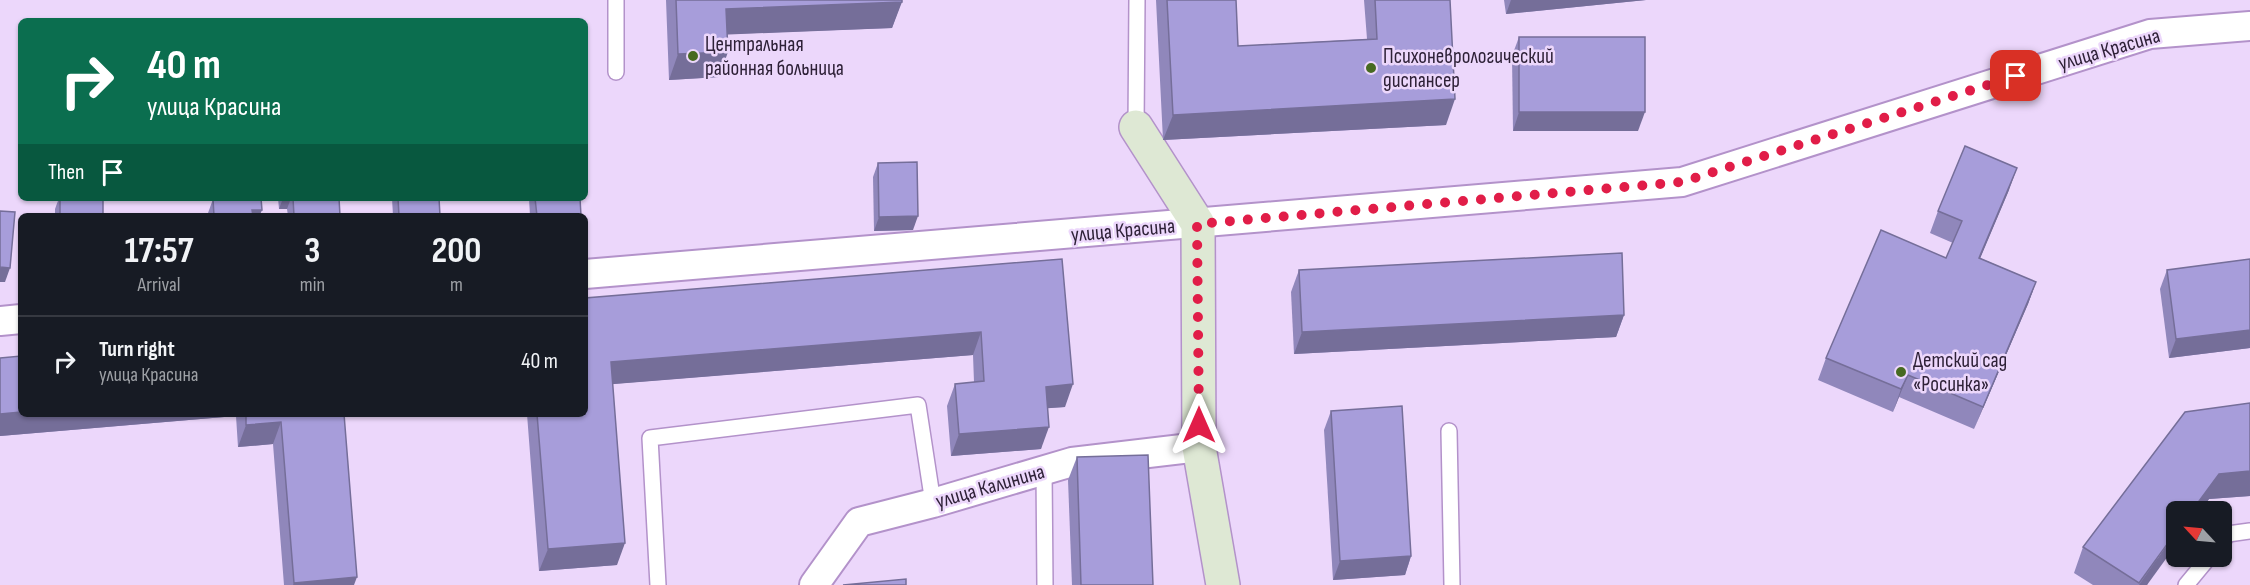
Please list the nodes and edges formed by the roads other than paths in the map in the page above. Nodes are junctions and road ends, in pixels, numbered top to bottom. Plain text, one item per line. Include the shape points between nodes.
1 (616, 0) edge
2 (1137, 0) edge
3 (2250, 26) edge
4 (616, 72) dead end
5 (1136, 127) joint
6 (1197, 224) junction
7 (588, 274) edge
8 (18, 319) edge
9 (0, 321) edge
10 (1449, 431) dead end
11 (1199, 447) junction
12 (1044, 470) junction
13 (933, 503) junction
14 (2250, 531) edge
15 (2232, 533) edge
16 (2201, 567) edge
17 (816, 584) edge
18 (658, 585) edge
19 (1045, 585) edge
20 (1223, 585) edge
21 (1452, 585) edge
22 (2186, 585) edge

1 - 4 lane
2 - 5 lane
3 - 6 street, улица Красина via 2150,34 1682,182
5 - 6 street
6 - 7 street, улица Красина
6 - 11 street
8 - 9 street
10 - 21 lane
11 - 12 street, улица Калинина via 1072,462
11 - 20 street
12 - 13 street, улица Калинина
12 - 19 lane
13 - 17 street, улица Калинина via 859,522
13 - 18 lane via 918,405 650,438
14 - 15 lane
16 - 22 lane

